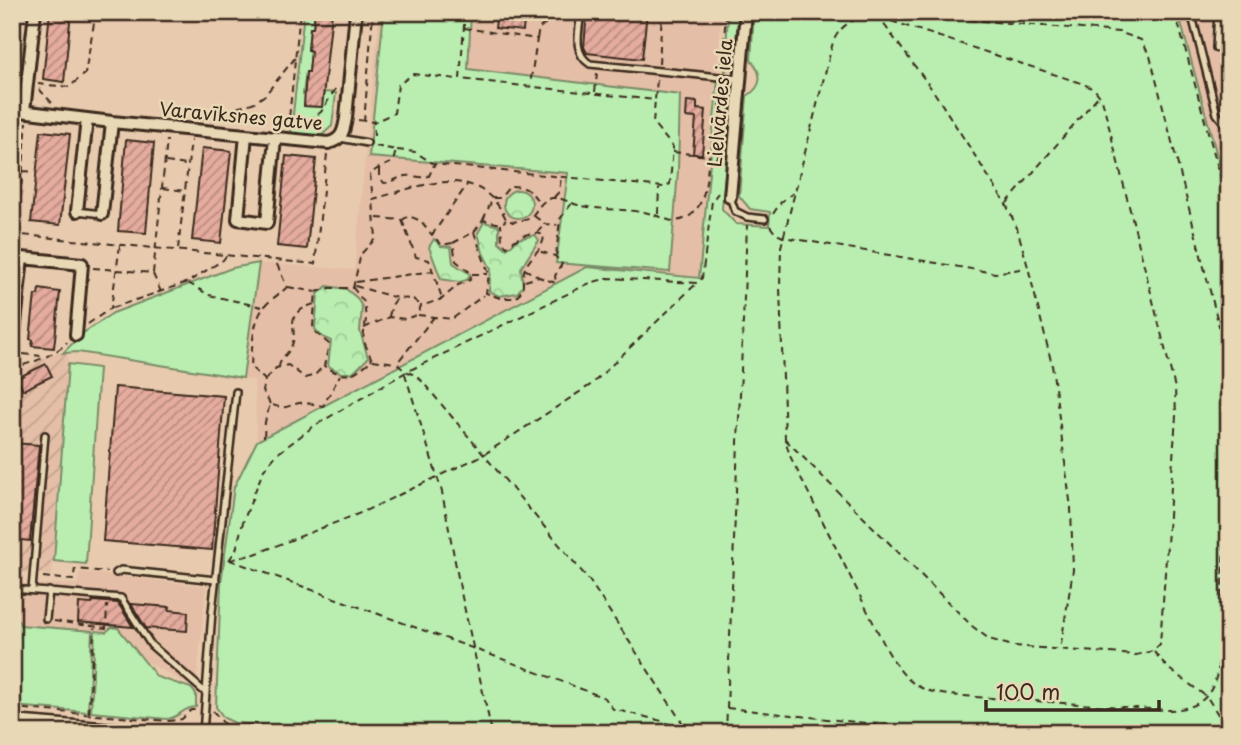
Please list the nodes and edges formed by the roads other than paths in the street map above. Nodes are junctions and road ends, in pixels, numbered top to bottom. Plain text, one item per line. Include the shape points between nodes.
1 (35, 12) edge
2 (356, 12) edge
3 (581, 12) edge
4 (746, 12) edge
5 (1191, 12) edge
6 (1218, 12) edge
7 (1216, 48) dead end
8 (740, 79) junction
9 (22, 111) edge
10 (87, 119) junction
11 (112, 122) junction
12 (1229, 129) edge
13 (246, 135) junction
14 (275, 138) junction
15 (340, 138) junction
16 (367, 142) dead end
17 (730, 197) joint
18 (77, 211) joint
19 (102, 214) joint
20 (765, 219) road end
21 (17, 258) edge
22 (76, 335) dead end
23 (15, 353) edge
24 (236, 392) dead end
25 (46, 435) dead end
26 (116, 573) road end
27 (216, 580) junction
28 (12, 589) edge
29 (32, 590) junction
30 (49, 591) junction
31 (47, 619) road end
32 (206, 693) junction
33 (12, 724) edge
34 (126, 733) edge
35 (203, 733) edge

1 - 9 street
2 - 15 street, Varavīksnes gatve
3 - 8 lane via 578,50 590,64
4 - 8 street, Lielvārdes iela
5 - 12 lane via 1217,114
6 - 7 lane
8 - 17 street, Lielvārdes iela
9 - 10 street, Varavīksnes gatve
10 - 11 street, Varavīksnes gatve
10 - 18 street
11 - 13 street, Varavīksnes gatve
11 - 19 street
13 - 14 street, Varavīksnes gatve
13 - 14 street via 238,219 267,223
14 - 15 street, Varavīksnes gatve via 328,143
15 - 16 lane
17 - 20 lane via 735,211
18 - 19 lane
21 - 22 street via 82,264
21 - 23 street
24 - 27 lane
25 - 29 lane
26 - 27 lane
27 - 32 lane
28 - 29 lane
29 - 30 lane
30 - 31 lane
30 - 32 lane via 121,598 151,645
32 - 35 lane
33 - 34 main road

